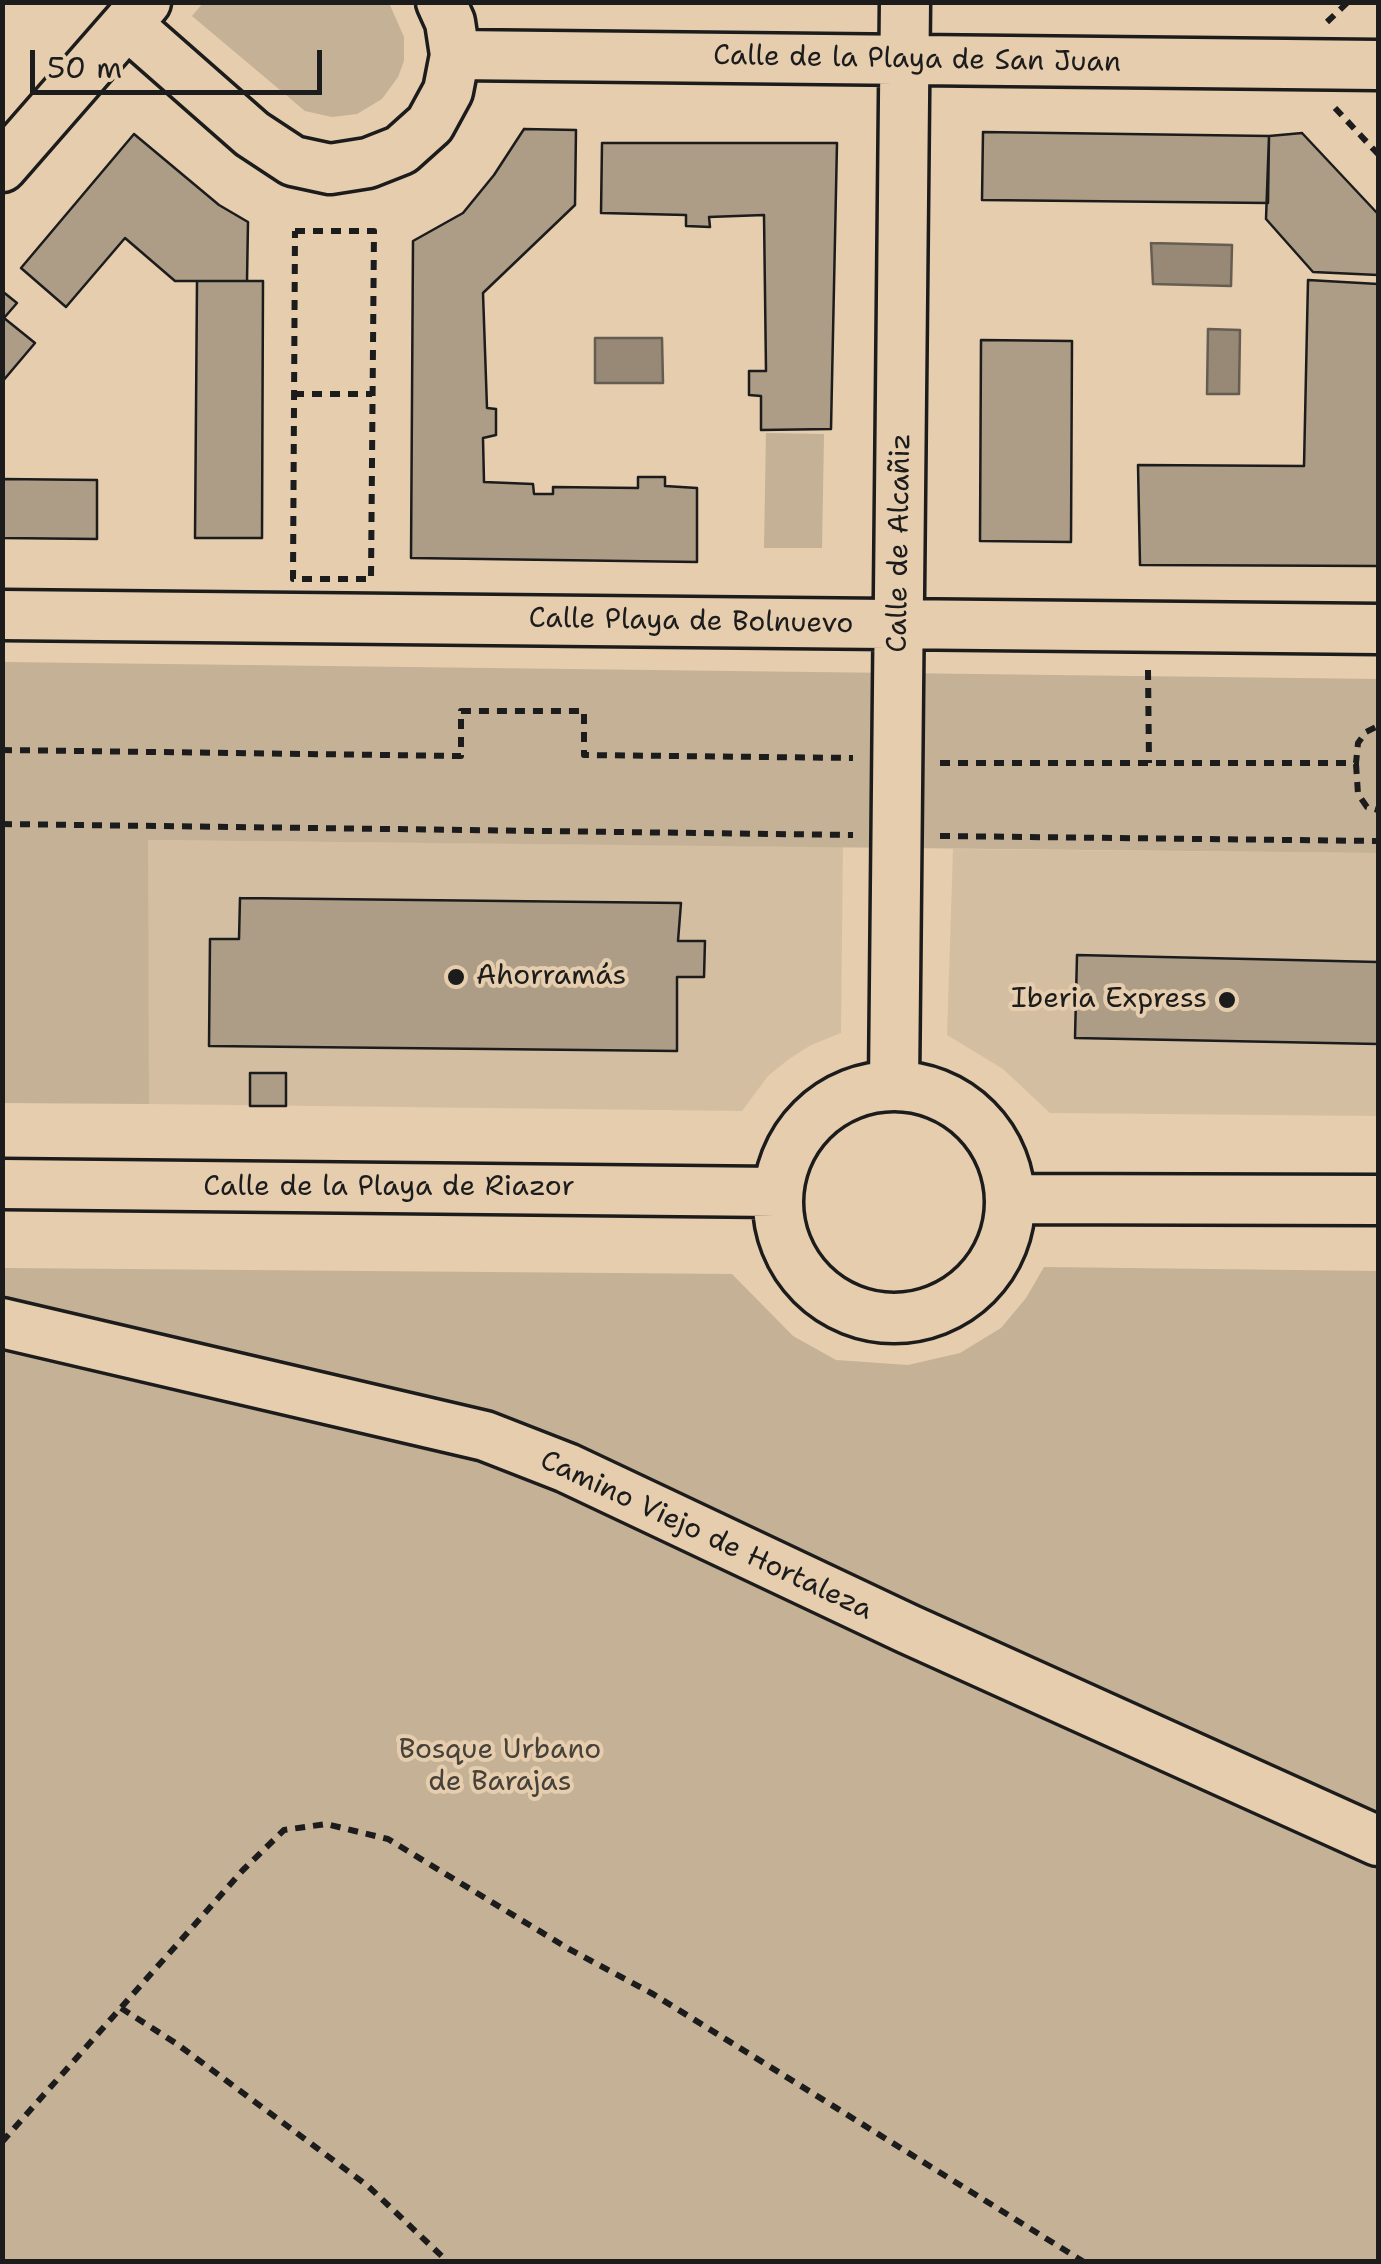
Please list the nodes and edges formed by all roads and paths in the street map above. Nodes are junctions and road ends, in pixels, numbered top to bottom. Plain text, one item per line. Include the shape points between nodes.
1 (441, 2) edge
2 (905, 2) edge
3 (137, 14) edge
4 (454, 55) junction
5 (904, 60) junction
6 (1378, 64) edge
7 (1347, 106) dead end
8 (1378, 154) edge
9 (2, 168) edge
10 (294, 394) junction
11 (372, 394) junction
12 (2, 615) edge
13 (899, 625) junction
14 (1378, 630) edge
15 (1148, 670) dead end
16 (1378, 726) edge
17 (2, 750) edge
18 (853, 758) dead end
19 (940, 763) dead end
20 (1149, 763) junction
21 (1356, 763) junction
22 (1378, 810) edge
23 (2, 824) edge
24 (853, 835) dead end
25 (940, 836) dead end
26 (1378, 840) edge
27 (894, 1084) junction
28 (2, 1184) edge
29 (776, 1192) junction
30 (1012, 1199) junction
31 (1378, 1200) edge
32 (2, 1323) edge
33 (1378, 1841) edge
34 (120, 2008) junction
35 (2, 2142) edge
36 (448, 2262) edge
37 (1084, 2262) edge

1 - 4 street
2 - 5 street, Calle de Alcañiz
3 - 4 street via 252,134 292,162 330,168 368,164 401,150 430,124 448,91
3 - 9 street
4 - 5 street, Calle de la Playa de San Juan
5 - 6 street, Calle de la Playa de San Juan
5 - 13 street, Calle de Alcañiz
7 - 8 path via 1332,105
10 - 11 path
10 - 11 path via 296,231 374,231
10 - 11 path via 293,579 371,580
12 - 13 street, Calle Playa de Bolnuevo
13 - 14 street, Calle Playa de Bolnuevo
13 - 27 street, Calle de Alcañiz
15 - 20 path
16 - 21 path via 1358,742
17 - 18 path via 460,756 461,711 584,712 584,756
19 - 20 path
20 - 21 path
21 - 22 path via 1358,794
23 - 24 path
25 - 26 path
27 - 29 street via 853,1092 815,1114 788,1150
27 - 30 street via 939,1094 976,1118 1000,1153
28 - 29 street, Calle de la Playa de Riazor
29 - 30 street via 782,1240 806,1281 845,1309 892,1320 939,1311 979,1284 1004,1243
30 - 31 street
32 - 33 street, Camino Viejo de Hortaleza via 485,1436
34 - 35 path
34 - 36 path via 368,2186
34 - 37 path via 284,1830 326,1824 388,1839 653,1994

